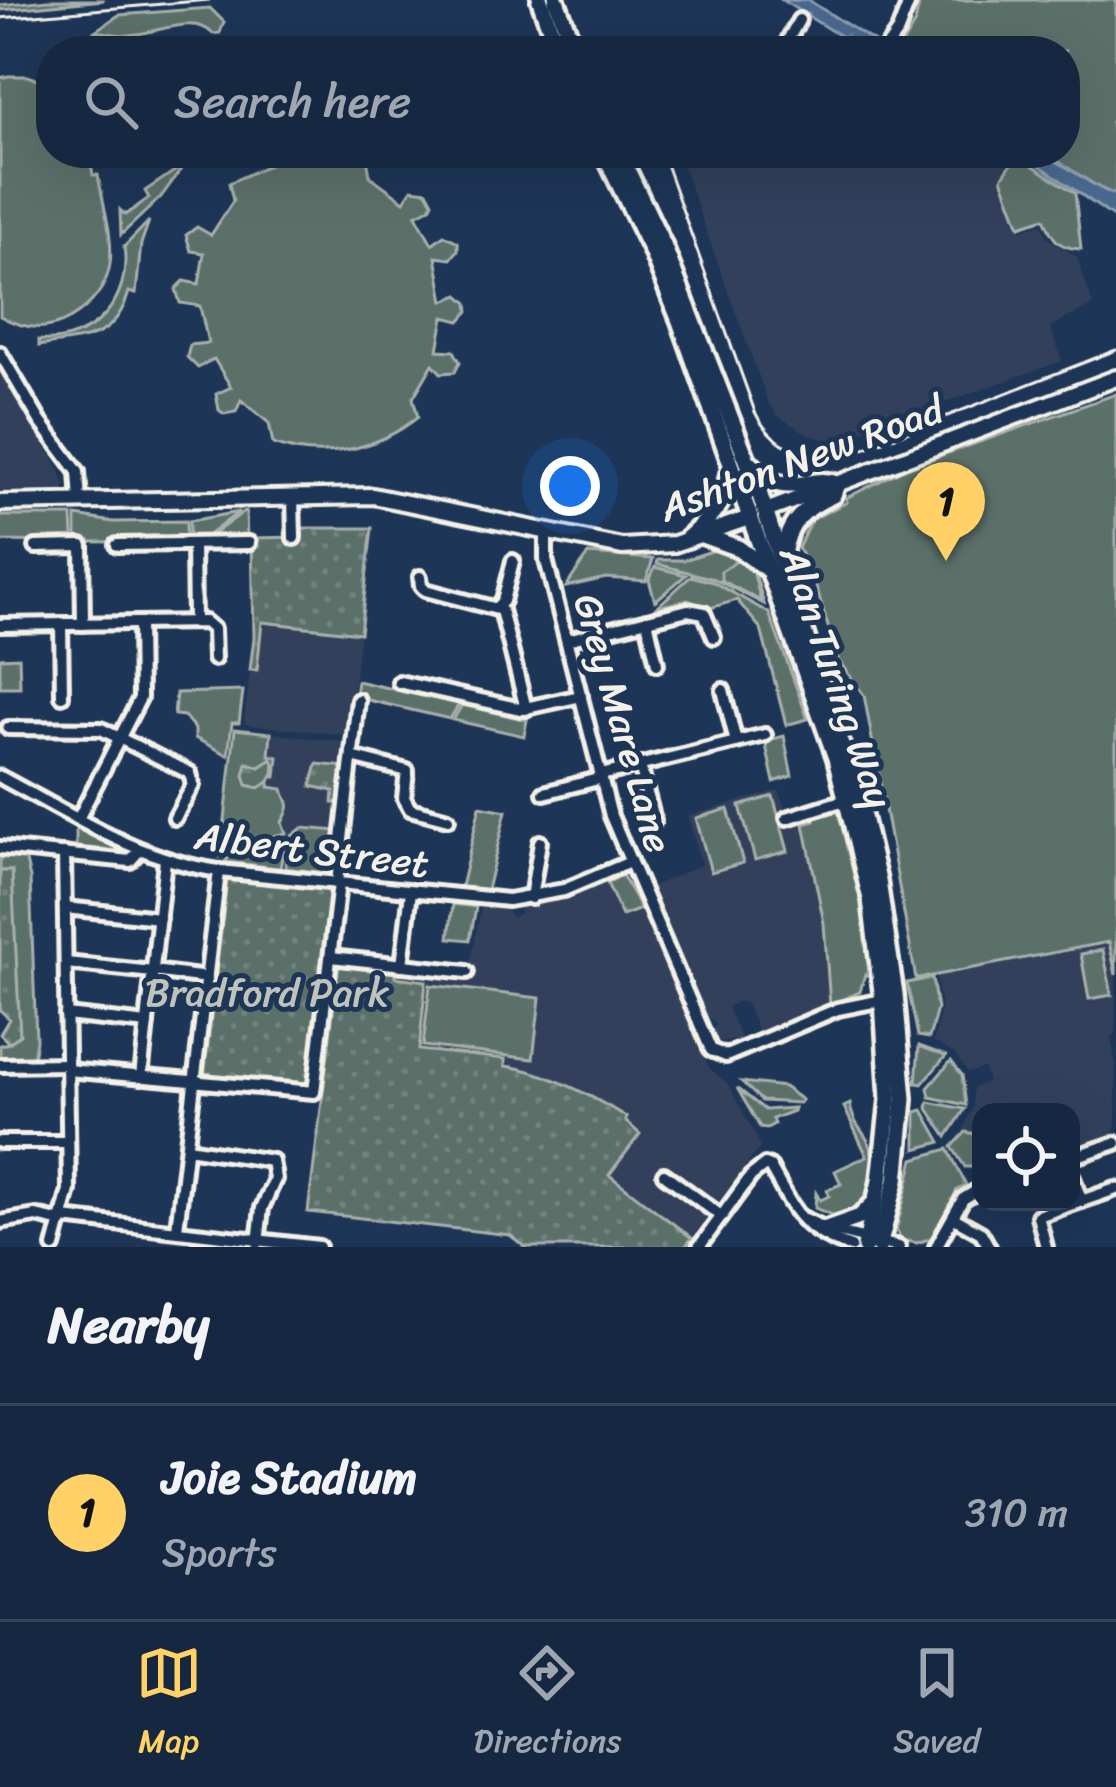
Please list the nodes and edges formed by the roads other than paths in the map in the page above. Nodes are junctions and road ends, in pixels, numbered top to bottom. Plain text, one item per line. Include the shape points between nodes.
1 (540, 0) edge
2 (556, 0) edge
3 (910, 0) edge
4 (799, 20) dead end
5 (553, 36) edge
6 (569, 36) edge
7 (790, 36) edge
8 (895, 36) edge
9 (611, 168) edge
10 (627, 168) edge
11 (0, 353) edge
12 (1116, 378) edge
13 (731, 423) junction
14 (746, 458) junction
15 (730, 469) junction
16 (837, 484) junction
17 (293, 497) junction
18 (80, 502) junction
19 (0, 503) edge
20 (766, 511) junction
21 (748, 518) junction
22 (545, 534) junction
23 (694, 537) junction
24 (294, 538) dead end
25 (248, 543) dead end
26 (193, 544) junction
27 (116, 545) dead end
28 (36, 547) dead end
29 (513, 561) dead end
30 (774, 567) junction
31 (420, 577) dead end
32 (497, 607) junction
33 (646, 620) junction
34 (194, 622) junction
35 (140, 623) junction
36 (61, 624) junction
37 (83, 624) junction
38 (0, 626) edge
39 (714, 637) dead end
40 (567, 640) junction
41 (792, 643) junction
42 (214, 658) dead end
43 (657, 664) dead end
44 (399, 682) dead end
45 (723, 690) dead end
46 (62, 695) dead end
47 (581, 696) junction
48 (358, 700) dead end
49 (526, 710) junction
50 (8, 728) dead end
51 (765, 735) dead end
52 (121, 737) junction
53 (736, 742) junction
54 (352, 757) junction
55 (640, 766) junction
56 (0, 777) edge
57 (602, 777) junction
58 (544, 793) dead end
59 (848, 799) junction
60 (175, 818) dead end
61 (787, 818) dead end
62 (78, 819) junction
63 (448, 819) dead end
64 (654, 821) dead end
65 (540, 842) dead end
66 (0, 848) edge
67 (140, 850) junction
68 (64, 854) junction
69 (165, 860) junction
70 (630, 862) junction
71 (219, 871) junction
72 (338, 883) junction
73 (411, 891) junction
74 (531, 898) junction
75 (65, 908) junction
76 (159, 918) junction
77 (331, 957) junction
78 (66, 963) junction
79 (402, 965) junction
80 (153, 972) junction
81 (467, 972) dead end
82 (207, 978) junction
83 (883, 1000) junction
84 (66, 1015) junction
85 (147, 1024) junction
86 (0, 1065) edge
87 (67, 1067) junction
88 (141, 1077) junction
89 (195, 1083) junction
90 (0, 1142) edge
91 (68, 1142) junction
92 (1116, 1142) edge
93 (187, 1148) junction
94 (1080, 1155) edge
95 (664, 1174) dead end
96 (1116, 1189) edge
97 (972, 1194) edge
98 (1080, 1196) edge
99 (876, 1200) junction
100 (1082, 1201) junction
101 (722, 1216) junction
102 (954, 1218) junction
103 (63, 1220) junction
104 (0, 1222) edge
105 (177, 1229) junction
106 (815, 1232) junction
107 (258, 1243) junction
108 (869, 1245) edge
109 (935, 1246) edge
110 (54, 1247) edge
111 (319, 1247) edge
112 (699, 1247) edge
113 (898, 1247) edge
114 (989, 1247) edge
115 (1046, 1247) edge

1 - 5 highway
2 - 6 highway
3 - 8 street
4 - 7 street
9 - 15 highway, Alan Turing Way via 680,320
10 - 13 highway, Alan Turing Way
11 - 18 street via 78,472
12 - 16 main road, Ashton New Road
13 - 14 highway, Alan Turing Way
13 - 21 highway via 753,502
14 - 16 highway via 773,481
14 - 20 highway, Alan Turing Way
15 - 21 highway, Alan Turing Way
15 - 23 highway via 723,500
16 - 20 main road, Ashton New Road
16 - 30 highway via 833,495 800,513
17 - 18 main road, Ashton New Road
17 - 22 main road, Ashton New Road via 393,498
17 - 24 street
18 - 19 main road, Ashton New Road
20 - 21 highway, Ashton New Road
20 - 30 highway, Alan Turing Way
20 - 41 highway via 760,521
21 - 23 main road, Ashton New Road
21 - 30 highway, Alan Turing Way
22 - 23 main road, Ashton New Road via 622,547
22 - 40 street, Grey Mare Lane
23 - 30 highway
25 - 26 street
26 - 27 street
26 - 34 street
28 - 37 street via 82,546
29 - 32 street
30 - 41 highway, Alan Turing Way
30 - 108 highway, Alan Turing Way via 860,804 888,944 904,1114 896,1181
31 - 32 street via 425,590
32 - 49 street
33 - 39 street via 697,610
33 - 40 street
33 - 43 street
34 - 35 street
34 - 42 street via 211,623
35 - 37 street
35 - 52 street via 140,698
36 - 37 street
36 - 38 street
36 - 46 street
40 - 47 street, Grey Mare Lane
41 - 59 highway, Alan Turing Way
44 - 49 street
45 - 53 street
47 - 49 street
47 - 57 street, Grey Mare Lane
48 - 54 street
50 - 52 street via 82,726
51 - 53 street
52 - 60 street via 190,773 193,784
52 - 62 street
53 - 55 street
54 - 63 street via 407,771 410,809
54 - 72 street
55 - 57 street
55 - 64 street
56 - 62 street, Albert Street
57 - 58 street
57 - 70 street, Grey Mare Lane
59 - 61 street
59 - 83 highway, Alan Turing Way
62 - 67 street, Albert Street
65 - 74 street
66 - 68 street
67 - 68 street via 130,861
67 - 69 street, Albert Street
68 - 75 street
69 - 71 street, Albert Street
69 - 76 street
70 - 74 street, Albert Street
70 - 83 street, Grey Mare Lane via 717,1056
71 - 72 street, Albert Street
71 - 82 street
72 - 73 street, Albert Street
72 - 77 street
73 - 74 street, Albert Street
73 - 79 street
75 - 76 street
75 - 78 street
76 - 80 street
77 - 79 street
77 - 89 street via 314,1092
78 - 80 street
78 - 84 street
79 - 81 street
80 - 82 street
80 - 85 street
82 - 89 street
83 - 99 highway, Alan Turing Way via 889,1100
84 - 85 street
84 - 87 street
85 - 88 street
86 - 87 street
87 - 88 street
87 - 91 street
88 - 89 street
89 - 93 street
90 - 91 street
91 - 103 street
92 - 94 street
93 - 105 street
93 - 107 street via 272,1161
95 - 101 street
96 - 100 street
97 - 102 street
98 - 100 street
99 - 106 highway via 860,1217
99 - 108 highway, Alan Turing Way
100 - 115 street via 1038,1216
101 - 106 street via 768,1165
101 - 112 street
102 - 109 street
102 - 114 street via 982,1233
103 - 104 street
103 - 105 street
103 - 110 street
105 - 107 street
106 - 108 street
107 - 111 street
108 - 113 street

